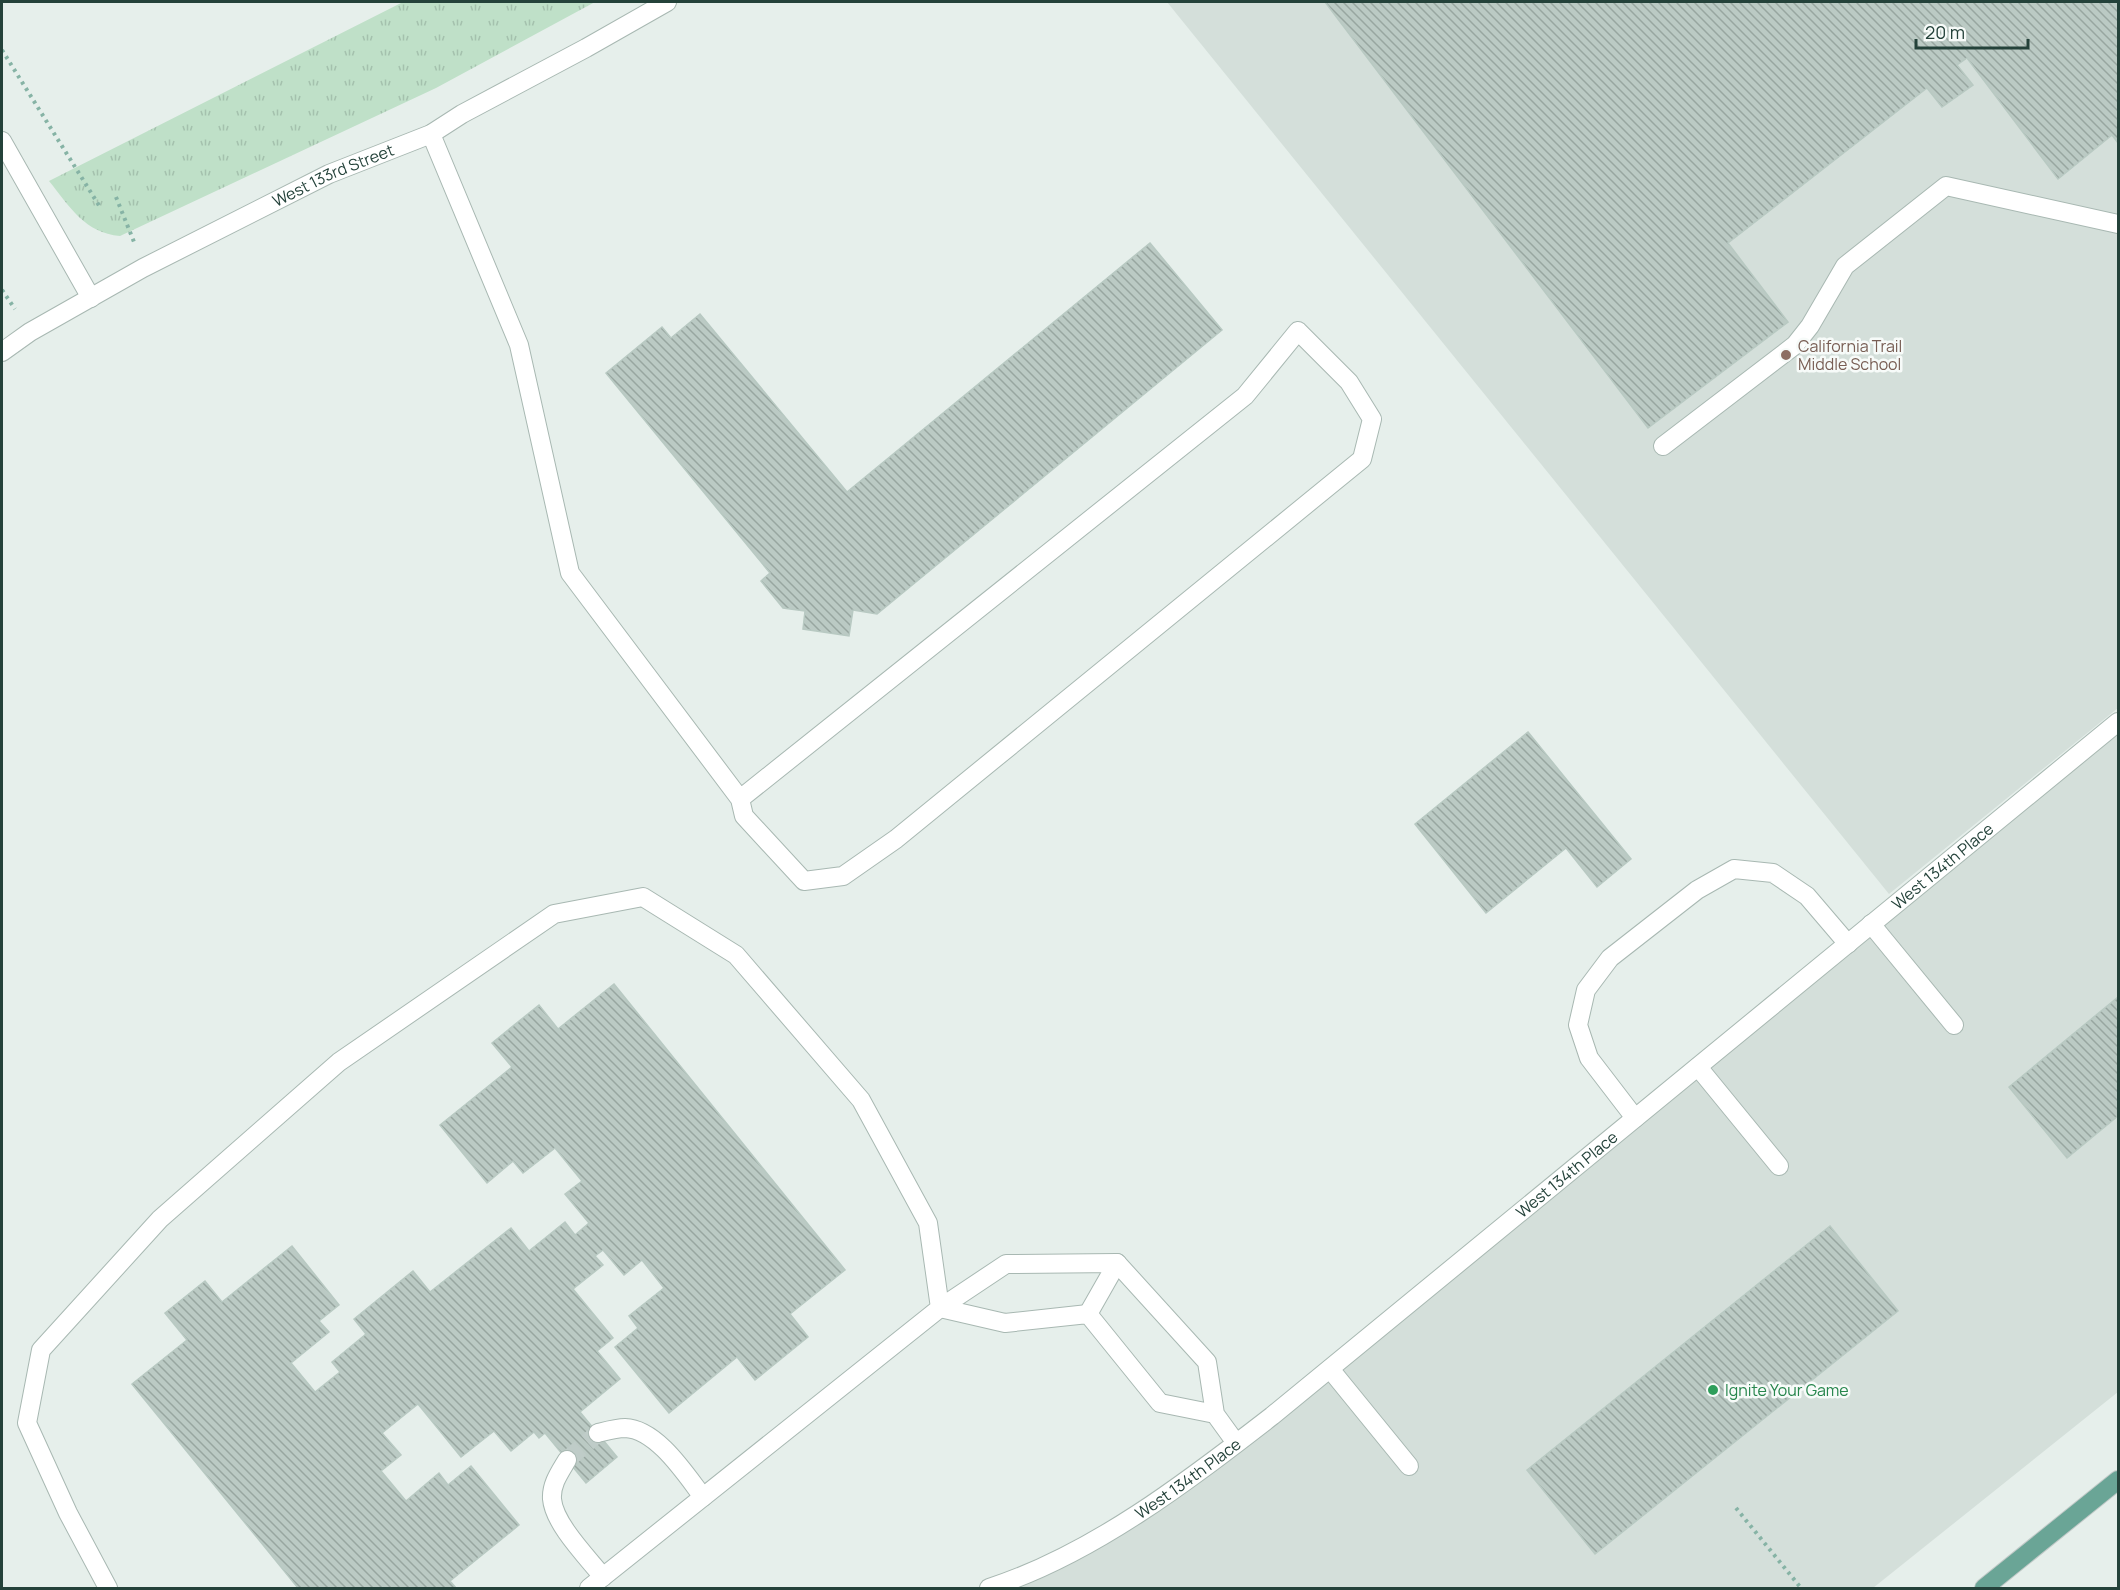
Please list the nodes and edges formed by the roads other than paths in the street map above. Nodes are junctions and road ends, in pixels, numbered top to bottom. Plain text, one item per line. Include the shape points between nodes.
1 (667, 2) edge
2 (431, 134) junction
3 (2, 141) edge
4 (2118, 224) edge
5 (92, 298) junction
6 (2, 352) edge
7 (1663, 446) dead end
8 (2118, 722) edge
9 (740, 799) junction
10 (1871, 924) junction
11 (1848, 944) junction
12 (1954, 1025) dead end
13 (1698, 1067) junction
14 (1635, 1118) junction
15 (1779, 1166) dead end
16 (1117, 1263) junction
17 (940, 1308) junction
18 (1088, 1314) junction
19 (1329, 1369) junction
20 (1215, 1414) junction
21 (598, 1433) tunnel mouth
22 (1236, 1443) junction
23 (567, 1460) tunnel mouth
24 (1409, 1466) dead end
25 (2118, 1480) edge
26 (704, 1497) junction
27 (596, 1583) edge
28 (108, 1588) edge
29 (990, 1588) edge
30 (1984, 1588) edge

1 - 2 street, West 133rd Street
2 - 5 street, West 133rd Street via 329,174
2 - 9 street via 519,345 570,573
3 - 5 street
4 - 7 street via 1946,186 1845,266 1795,345
5 - 6 street, West 133rd Street
8 - 10 street, West 134th Place
9 - 9 street via 1245,396 1298,331 1349,382 1372,419 1362,459 905,832 843,876 804,881 744,816
10 - 11 street, West 134th Place
10 - 12 street
11 - 13 street, West 134th Place
11 - 14 street via 1807,896 1773,873 1734,869 1697,890 1610,958 1586,990 1578,1025 1588,1058
13 - 14 street, West 134th Place
13 - 15 street
14 - 19 street, West 134th Place
16 - 17 street via 1006,1264
16 - 18 street
16 - 20 street via 1207,1362
17 - 18 street via 1005,1323
17 - 26 street
17 - 28 street via 928,1223 861,1100 736,955 643,897 554,914 339,1062 160,1219 41,1350 27,1423
18 - 20 street via 1160,1403
19 - 22 street, West 134th Place
19 - 24 street
20 - 22 street
21 - 26 street via 626,1428 651,1437
22 - 29 street, West 134th Place via 1192,1477 1114,1527 1054,1562
23 - 27 street via 555,1479 552,1499 561,1524
25 - 30 main road
26 - 27 street

